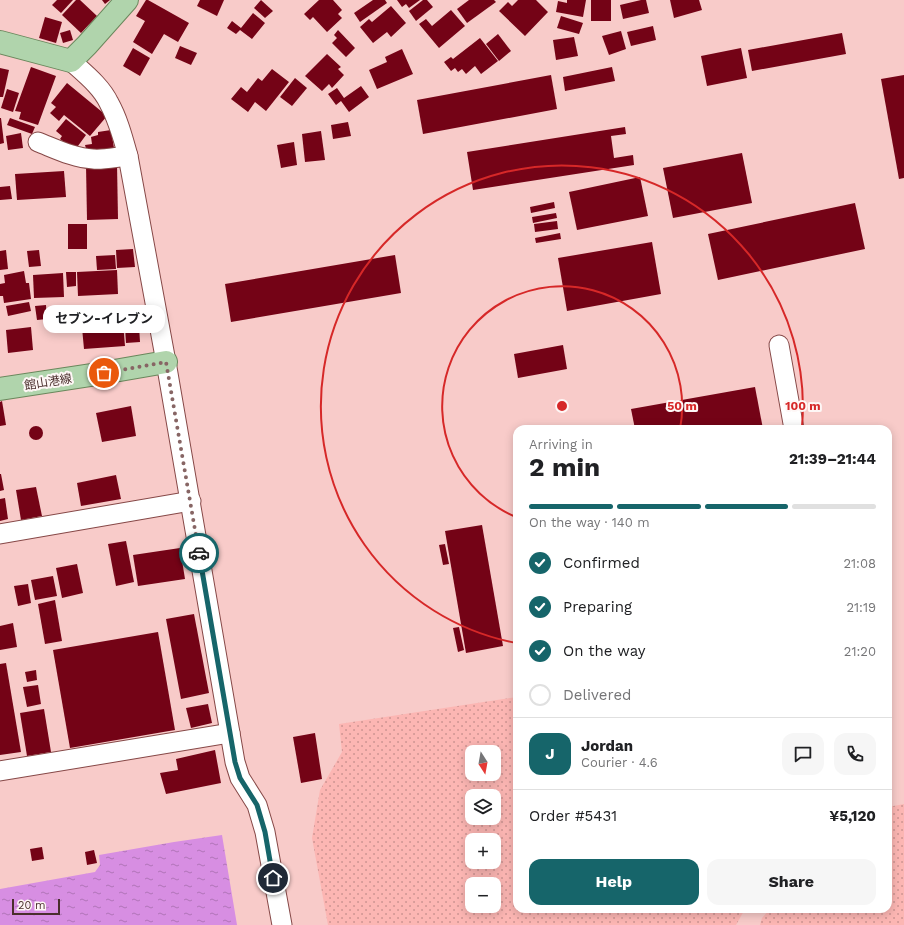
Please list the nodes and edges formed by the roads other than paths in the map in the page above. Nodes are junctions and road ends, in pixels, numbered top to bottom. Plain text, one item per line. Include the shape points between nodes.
1 (127, 0) edge
2 (0, 42) edge
3 (71, 61) junction
4 (38, 142) dead end
5 (128, 156) junction
6 (779, 345) dead end
7 (166, 362) junction
8 (0, 389) edge
9 (793, 425) edge
10 (191, 501) junction
11 (0, 534) edge
12 (230, 733) junction
13 (0, 772) edge
14 (282, 925) edge

1 - 3 main road
2 - 3 main road
3 - 5 street via 109,101
4 - 5 street via 83,158
5 - 7 street
6 - 9 street
7 - 8 main road, 館山港線
7 - 10 street
10 - 11 street
10 - 12 street
12 - 13 street
12 - 14 street via 240,778 257,805 265,832

